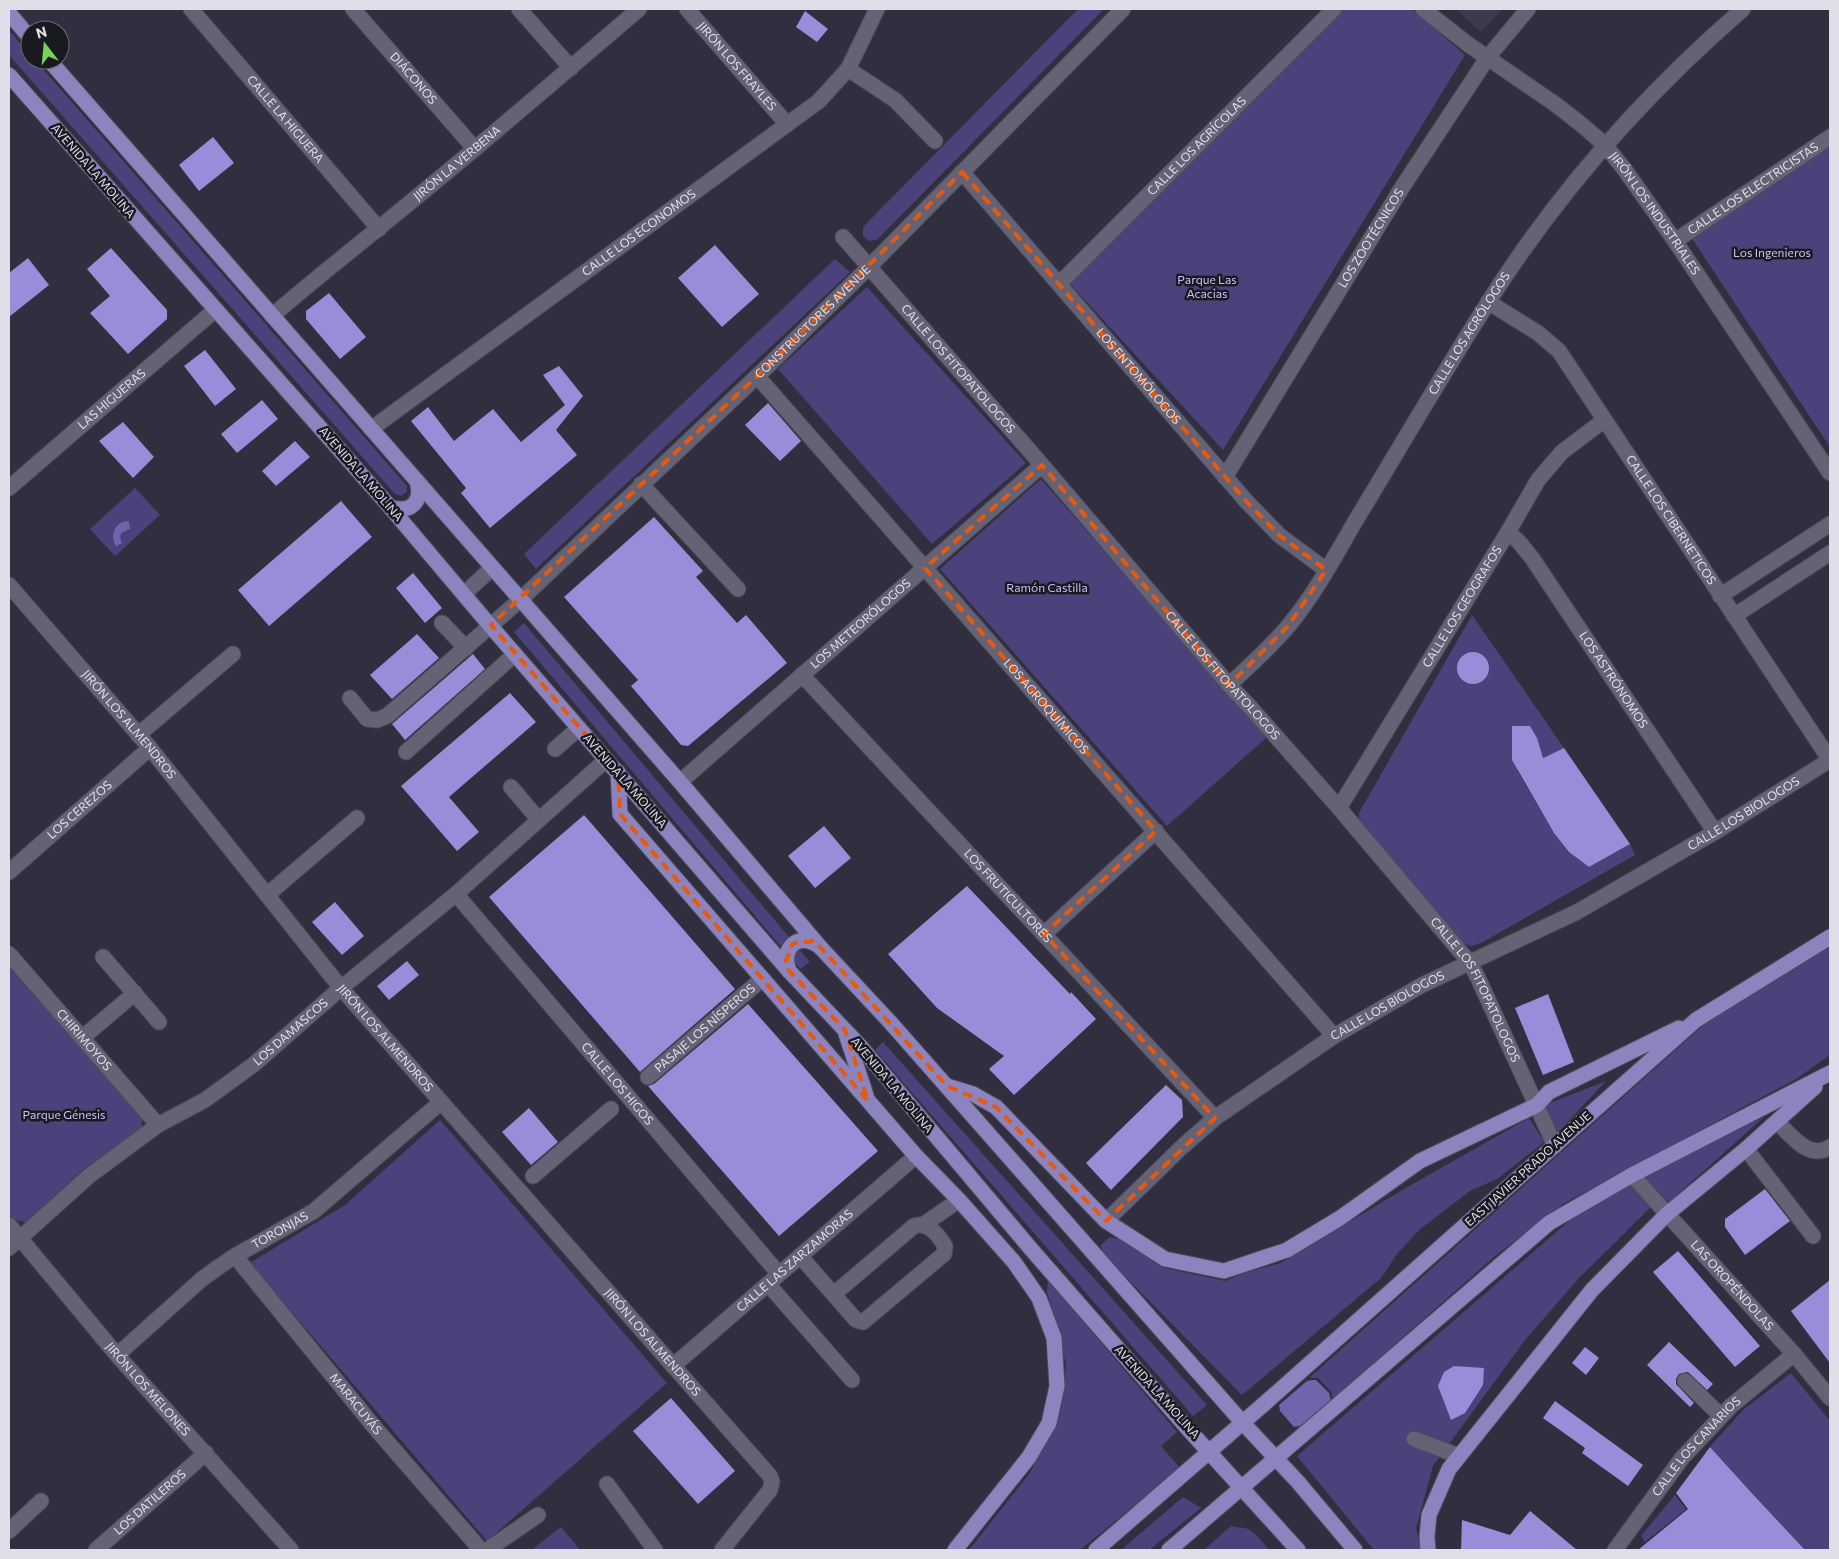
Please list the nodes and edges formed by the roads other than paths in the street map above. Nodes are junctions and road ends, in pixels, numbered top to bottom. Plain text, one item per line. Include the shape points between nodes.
1 (191, 9) edge
2 (353, 9) edge
3 (519, 9) edge
4 (639, 9) edge
5 (687, 9) edge
6 (877, 9) edge
7 (1123, 9) edge
8 (1334, 9) edge
9 (1423, 9) edge
10 (1528, 9) edge
11 (1743, 9) edge
12 (9, 13) edge
13 (20, 26) edge
14 (1488, 57) junction
15 (571, 68) junction
16 (848, 69) junction
17 (58, 70) edge
18 (9, 75) edge
19 (787, 124) junction
20 (1830, 137) edge
21 (935, 141) dead end
22 (1605, 146) junction
23 (475, 149) junction
24 (962, 172) junction
25 (379, 228) junction
26 (842, 237) dead end
27 (1675, 241) junction
28 (869, 267) junction
29 (1059, 284) junction
30 (1488, 302) junction
31 (215, 310) junction
32 (272, 316) junction
33 (757, 376) junction
34 (1604, 421) junction
35 (371, 430) junction
36 (1042, 465) junction
37 (1830, 473) edge
38 (1225, 477) junction
39 (417, 481) junction
40 (641, 484) junction
41 (9, 488) edge
42 (390, 507) junction
43 (1830, 524) edge
44 (1508, 532) junction
45 (1830, 552) edge
46 (492, 568) junction
47 (925, 568) junction
48 (1326, 570) junction
49 (9, 585) edge
50 (738, 589) dead end
51 (464, 594) junction
52 (1720, 596) junction
53 (520, 600) junction
54 (1734, 616) junction
55 (442, 623) dead end
56 (490, 625) junction
57 (466, 648) junction
58 (233, 654) dead end
59 (515, 654) junction
60 (802, 675) junction
61 (1229, 685) junction
62 (350, 698) dead end
63 (579, 728) junction
64 (138, 736) junction
65 (150, 748) junction
66 (555, 749) dead end
67 (406, 752) dead end
68 (606, 760) junction
69 (1830, 760) edge
70 (618, 772) junction
71 (680, 782) junction
72 (511, 787) dead end
73 (1339, 808) junction
74 (357, 818) dead end
75 (538, 820) junction
76 (1156, 831) junction
77 (1715, 832) junction
78 (9, 872) edge
79 (267, 894) junction
80 (456, 894) junction
81 (1044, 934) junction
82 (1830, 937) edge
83 (821, 948) junction
84 (9, 954) edge
85 (103, 958) dead end
86 (1470, 963) junction
87 (789, 971) junction
88 (762, 979) junction
89 (341, 988) junction
90 (135, 994) junction
91 (1696, 1020) junction
92 (159, 1022) dead end
93 (845, 1030) junction
94 (1334, 1036) junction
95 (82, 1038) junction
96 (1830, 1073) edge
97 (648, 1077) dead end
98 (947, 1086) junction
99 (868, 1101) junction
100 (441, 1102) junction
101 (1537, 1105) junction
102 (611, 1109) dead end
103 (1215, 1118) junction
104 (1776, 1122) junction
105 (158, 1125) junction
106 (1555, 1146) junction
107 (1830, 1147) edge
108 (1746, 1149) junction
109 (916, 1156) junction
110 (1632, 1175) junction
111 (533, 1176) dead end
112 (977, 1185) junction
113 (959, 1200) junction
114 (1668, 1214) junction
115 (1106, 1221) junction
116 (9, 1225) edge
117 (923, 1225) junction
118 (1814, 1236) dead end
119 (14, 1243) edge
120 (235, 1256) junction
121 (800, 1256) junction
122 (774, 1279) junction
123 (834, 1294) junction
124 (1794, 1354) junction
125 (117, 1355) junction
126 (673, 1366) junction
127 (852, 1380) dead end
128 (1685, 1381) dead end
129 (1830, 1398) edge
130 (1721, 1416) junction
131 (1242, 1422) junction
132 (1414, 1439) dead end
133 (1209, 1451) junction
134 (206, 1453) junction
135 (1460, 1456) junction
136 (1276, 1459) junction
137 (607, 1484) dead end
138 (1241, 1487) junction
139 (41, 1501) dead end
140 (538, 1515) dead end
141 (9, 1531) edge
142 (96, 1550) edge
143 (291, 1550) edge
144 (481, 1550) edge
145 (487, 1550) edge
146 (655, 1550) edge
147 (722, 1550) edge
148 (955, 1550) edge
149 (1096, 1550) edge
150 (1169, 1550) edge
151 (1298, 1550) edge
152 (1355, 1550) edge
153 (1428, 1550) edge
154 (1615, 1550) edge

1 - 25 street, CALLE LA HIGUERA
2 - 23 street, DIÁCONOS
3 - 15 street
4 - 15 street, JIRÓN LA VERBENA
5 - 19 street, JIRÓN LOS FRAYLES
6 - 16 street, CALLE LOS ECONOMOS
7 - 24 street, CONSTRUCTORES AVENUE
8 - 29 street, CALLE LOS AGRÍCOLAS
9 - 14 street, JIRÓN LOS INDUSTRIALES
10 - 14 street, LOS ZOOTÉCNICOS
11 - 22 street, CALLE LOS AGRÓLOGOS via 1686,60
12 - 13 main road
14 - 22 street, JIRÓN LOS INDUSTRIALES via 1555,104
14 - 38 street, LOS ZOOTÉCNICOS via 1403,186
15 - 23 street, JIRÓN LA VERBENA
16 - 19 street, CALLE LOS ECONOMOS via 819,101
16 - 21 street via 894,100
17 - 32 main road
18 - 31 main road, AVENIDA LA MOLINA
19 - 35 street, CALLE LOS ECONOMOS
20 - 27 street, CALLE LOS ELECTRICISTAS
22 - 27 street, JIRÓN LOS INDUSTRIALES
22 - 30 street, CALLE LOS AGRÓLOGOS via 1560,199
23 - 25 street, JIRÓN LA VERBENA
24 - 28 street, CONSTRUCTORES AVENUE
24 - 29 street, LOS ENTOMÓLOGOS
25 - 32 street, JIRÓN LA VERBENA
26 - 28 street, CALLE LOS FITOPATOLOGOS
27 - 37 street, JIRÓN LOS INDUSTRIALES
28 - 33 street, CONSTRUCTORES AVENUE
28 - 36 street, CALLE LOS FITOPATOLOGOS
29 - 38 street, LOS ENTOMÓLOGOS
30 - 34 street, CALLE LOS CIBERNETICOS via 1553,345
30 - 48 street, CALLE LOS AGRÓLOGOS
31 - 41 street, LAS HIGUERAS
31 - 42 main road, AVENIDA LA MOLINA
32 - 35 main road
33 - 40 street, CONSTRUCTORES AVENUE
33 - 47 street, LOS AGROQUÍMICOS
34 - 44 street, CALLE LOS GEOGRAFOS via 1562,452 1546,470
34 - 52 street, CALLE LOS CIBERNETICOS
35 - 39 main road
36 - 47 street, LOS METEORÓLOGOS
36 - 61 street, CALLE LOS FITOPATOLOGOS
38 - 48 street, LOS ENTOMÓLOGOS via 1280,535
39 - 42 main road via 420,491 410,508
39 - 46 main road
40 - 50 street
40 - 53 street, CONSTRUCTORES AVENUE
42 - 51 main road, AVENIDA LA MOLINA
43 - 52 street
44 - 73 street, CALLE LOS GEOGRAFOS
44 - 77 street, LOS ASTRÓNOMOS via 1532,558
45 - 54 street
46 - 51 street
46 - 53 main road
47 - 60 street, LOS METEORÓLOGOS
47 - 76 street, LOS AGROQUÍMICOS
48 - 61 street, CALLE LOS AGRÓLOGOS via 1288,626
49 - 64 street, JIRÓN LOS ALMENDROS
51 - 56 main road, AVENIDA LA MOLINA
52 - 54 street, CALLE LOS CIBERNETICOS
53 - 56 street, CONSTRUCTORES AVENUE
53 - 71 main road
54 - 69 street, CALLE LOS CIBERNETICOS
55 - 57 street
56 - 57 street, CONSTRUCTORES AVENUE
56 - 59 main road, AVENIDA LA MOLINA
57 - 62 street, CONSTRUCTORES AVENUE via 387,716 367,719
58 - 64 street
59 - 63 main road, AVENIDA LA MOLINA
59 - 67 street
60 - 71 street, LOS METEORÓLOGOS
60 - 81 street, LOS FRUTICULTORES
61 - 73 street, CALLE LOS FITOPATOLOGOS
63 - 66 street
63 - 68 main road, AVENIDA LA MOLINA
64 - 65 street, JIRÓN LOS ALMENDROS
65 - 78 street, LOS CEREZOS
65 - 79 street, JIRÓN LOS ALMENDROS
68 - 70 main road, AVENIDA LA MOLINA
68 - 75 street, LOS DAMASCOS
69 - 77 street, CALLE LOS BIOLOGOS
70 - 87 main road, AVENIDA LA MOLINA
70 - 88 main road via 620,814
71 - 83 main road
72 - 75 street
73 - 86 street, CALLE LOS FITOPATOLOGOS
74 - 79 street
75 - 80 street, LOS DAMASCOS
76 - 81 street
76 - 94 street, LOS AGROQUÍMICOS
77 - 86 street, CALLE LOS BIOLOGOS via 1576,912
79 - 89 street, JIRÓN LOS ALMENDROS
80 - 89 street, LOS DAMASCOS
80 - 122 street, CALLE LOS HIGOS
81 - 103 street, LOS FRUTICULTORES
82 - 91 main road, EAST JAVIER PRADO AVENUE
83 - 87 main road via 808,940 793,943 786,956
83 - 98 main road
84 - 95 street, CHIRIMOYOS
85 - 90 street
86 - 94 street, CALLE LOS BIOLOGOS via 1394,1000
86 - 101 street, CALLE LOS FITOPATOLOGOS
87 - 93 main road, AVENIDA LA MOLINA
88 - 97 street, PASAJE LOS NÍSPEROS
88 - 99 main road
89 - 100 street, JIRÓN LOS ALMENDROS
89 - 105 street, LOS DAMASCOS via 252,1065 205,1100
90 - 92 street
90 - 95 street
91 - 101 main road via 1549,1092
91 - 106 main road, EAST JAVIER PRADO AVENUE
93 - 99 main road
93 - 112 main road, AVENIDA LA MOLINA
94 - 103 street, CALLE LOS BIOLOGOS
95 - 105 street, CHIRIMOYOS
96 - 104 main road
96 - 110 main road
98 - 115 main road via 973,1094 996,1107
98 - 131 main road
99 - 109 main road
100 - 120 street, TORONJAS via 314,1211
100 - 126 street, JIRÓN LOS ALMENDROS
101 - 106 street, CALLE LOS FITOPATOLOGOS
101 - 115 main road via 1420,1161 1340,1218 1287,1250 1224,1271 1165,1259
102 - 111 street
103 - 115 street, CALLE LOS BIOLOGOS
104 - 107 street via 1808,1150
104 - 108 main road
105 - 119 street, LOS DAMASCOS via 89,1176
106 - 131 main road, EAST JAVIER PRADO AVENUE
108 - 114 main road
108 - 118 street
109 - 113 main road
109 - 121 street, CALLE LAS ZARZAMORAS
110 - 114 street, LAS OROPÉNDOLAS
110 - 136 main road via 1549,1223
112 - 113 main road
112 - 133 main road, AVENIDA LA MOLINA
113 - 117 street
113 - 148 main road via 1014,1262 1039,1298 1054,1338 1057,1386 1049,1423 1029,1457
114 - 124 street, LAS OROPÉNDOLAS
114 - 135 main road via 1592,1290
116 - 119 street, JIRÓN LOS MELONES
117 - 123 street via 914,1226
117 - 123 street via 929,1227 945,1246 944,1254 869,1318 863,1322 856,1320
119 - 125 street, JIRÓN LOS MELONES
120 - 125 street, TORONJAS via 202,1279
120 - 144 street, MARACUYÁS via 376,1429
121 - 122 street, CALLE LAS ZARZAMORAS
121 - 123 street
122 - 126 street, CALLE LAS ZARZAMORAS
122 - 127 street, CALLE LOS HIGOS
124 - 129 street, LAS OROPÉNDOLAS
124 - 130 street, CALLE LOS CANARIOS
125 - 134 street, JIRÓN LOS MELONES
126 - 147 street, JIRÓN LOS ALMENDROS via 772,1482 770,1490
128 - 130 street
130 - 154 street, CALLE LOS CANARIOS via 1682,1458
131 - 133 main road, EAST JAVIER PRADO AVENUE
131 - 136 main road
132 - 135 street
133 - 138 main road, AVENIDA LA MOLINA
133 - 149 main road
134 - 142 street, LOS DATILEROS
134 - 143 street, JIRÓN LOS MELONES
135 - 153 main road via 1449,1469 1429,1514
136 - 138 main road
136 - 152 main road
137 - 146 street
138 - 150 main road
138 - 151 main road, AVENIDA LA MOLINA
139 - 141 street
140 - 145 street

